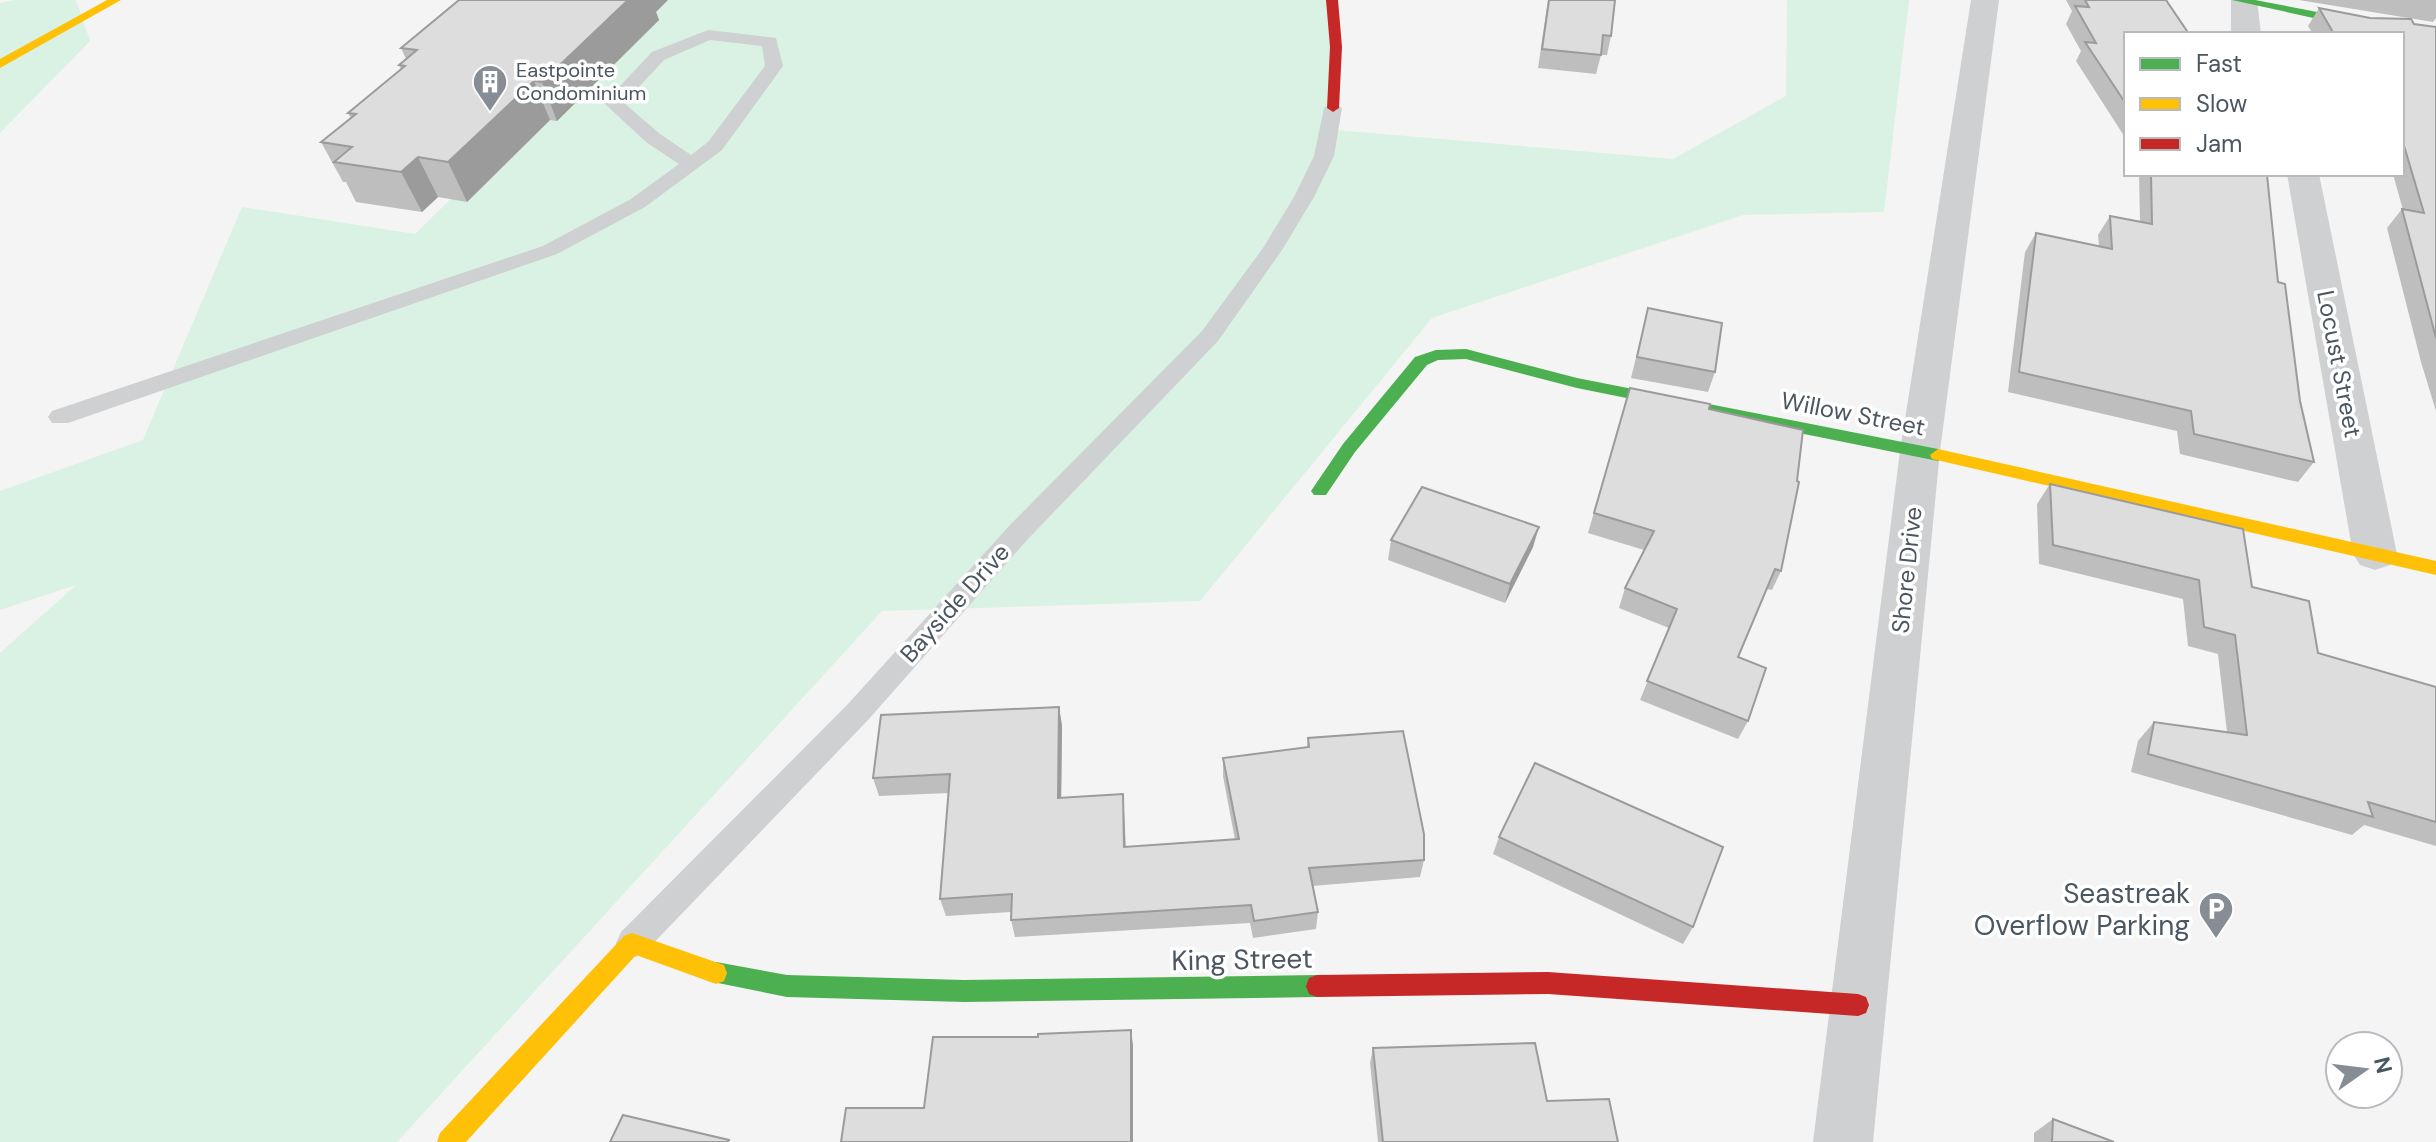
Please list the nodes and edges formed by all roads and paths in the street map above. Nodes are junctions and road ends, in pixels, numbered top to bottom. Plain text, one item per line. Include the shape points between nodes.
1 (115, 0) edge
2 (1332, 0) edge
3 (1985, 0) edge
4 (2241, 1) edge
5 (2246, 32) edge
6 (2436, 35) edge
7 (0, 64) edge
8 (1333, 108) joint
9 (691, 163) junction
10 (2303, 176) edge
11 (60, 417) dead end
12 (1920, 451) junction
13 (1320, 491) dead end
14 (2375, 554) junction
15 (2436, 568) edge
16 (632, 943) junction
17 (1858, 1005) junction
18 (449, 1142) edge
19 (1843, 1142) edge

1 - 7 street
2 - 8 street, Bayside Drive
3 - 12 street, Shore Drive
4 - 5 street
4 - 6 street
8 - 16 lane, Bayside Drive via 1324,156 1304,197 1210,336 1019,532 858,712
9 - 9 lane via 715,146 774,66 770,42 708,35 658,56 613,103
9 - 11 lane via 638,203 550,250
10 - 14 street, Locust Street
12 - 13 street, Willow Street via 1577,383 1466,354 1436,355 1412,371
12 - 14 street, Willow Street
12 - 17 street, Shore Drive
14 - 15 street, Willow Street
16 - 17 street, King Street via 729,978 787,986 964,991 1548,983
16 - 18 street, Bayside Drive
17 - 19 street, Shore Drive

